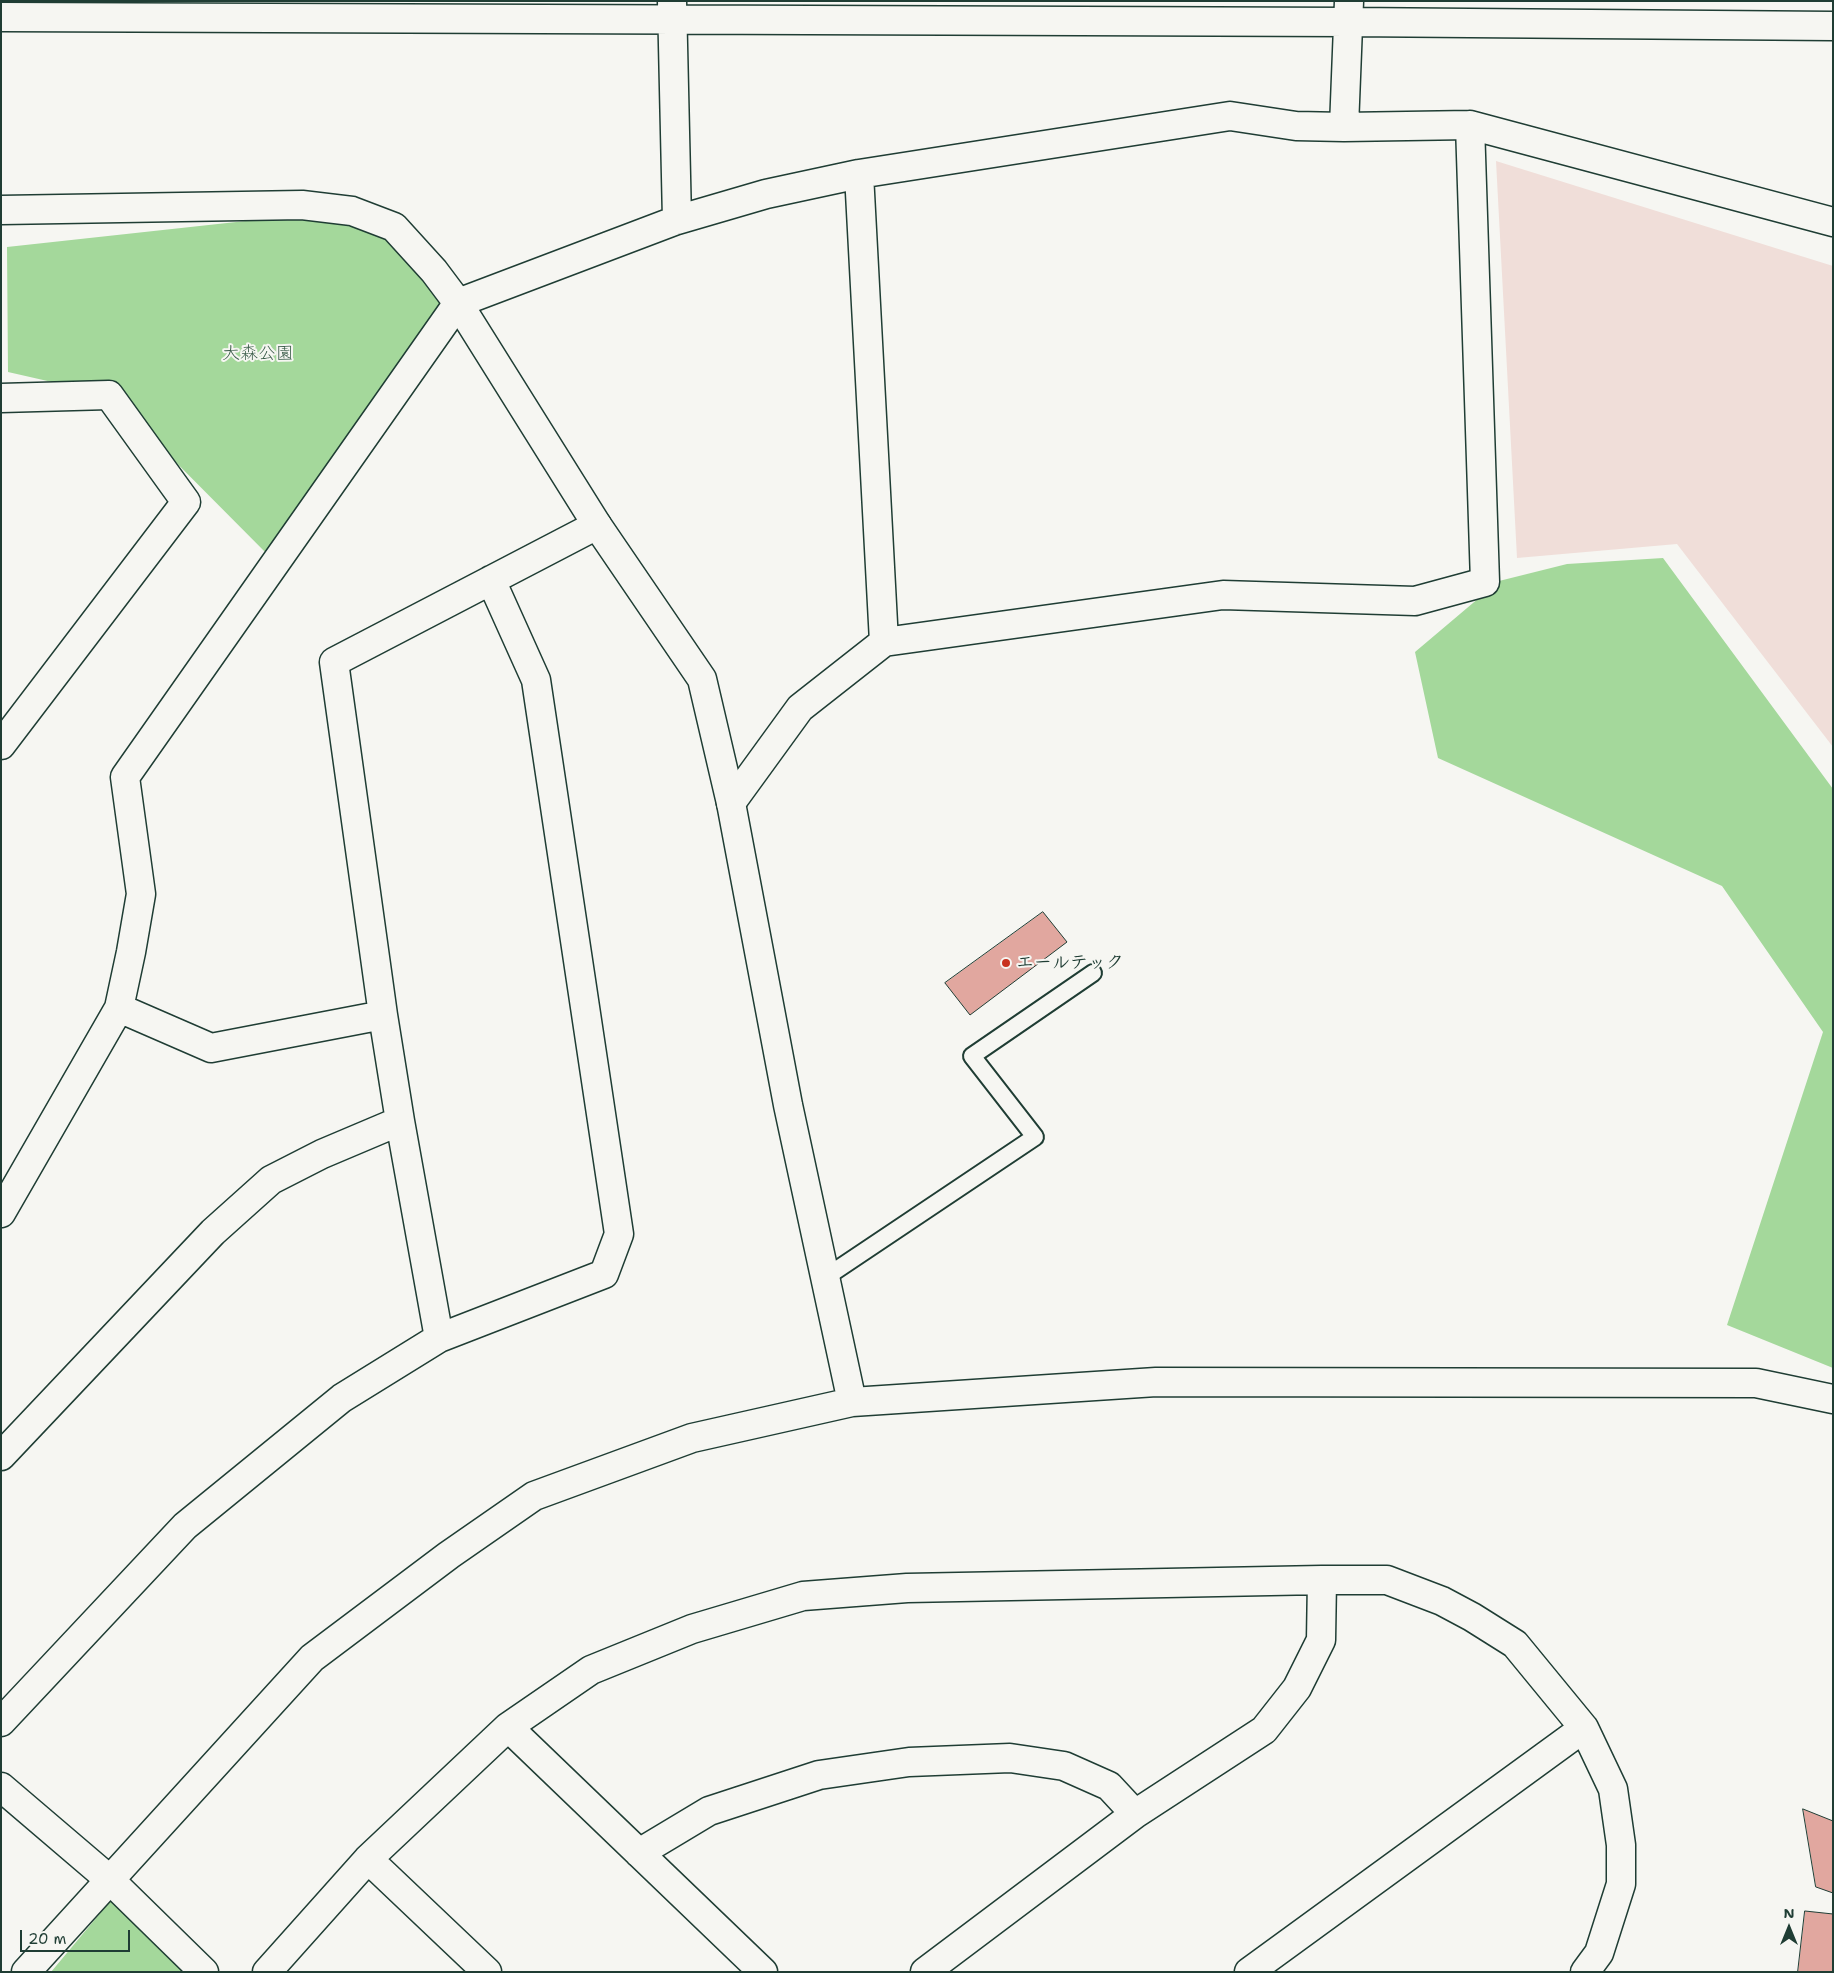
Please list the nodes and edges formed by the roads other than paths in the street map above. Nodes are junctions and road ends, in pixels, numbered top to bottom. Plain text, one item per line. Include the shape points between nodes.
1 (672, 10) edge
2 (1349, 11) edge
3 (1, 17) edge
4 (1833, 26) edge
5 (1470, 125) junction
6 (1344, 127) junction
7 (859, 174) junction
8 (1, 210) edge
9 (677, 220) junction
10 (1833, 222) edge
11 (458, 304) junction
12 (1, 398) edge
13 (598, 526) junction
14 (491, 580) junction
15 (884, 642) junction
16 (1, 745) edge
17 (731, 803) junction
18 (1093, 973) dead end
19 (119, 1008) junction
20 (383, 1015) junction
21 (400, 1121) junction
22 (1, 1213) edge
23 (826, 1277) junction
24 (439, 1338) junction
25 (1833, 1399) edge
26 (852, 1402) junction
27 (1, 1456) edge
28 (1322, 1580) junction
29 (1, 1722) edge
30 (508, 1726) junction
31 (1584, 1728) junction
32 (1, 1787) edge
33 (1135, 1814) junction
34 (639, 1853) junction
35 (368, 1860) junction
36 (110, 1880) junction
37 (26, 1972) edge
38 (204, 1972) edge
39 (266, 1972) edge
40 (487, 1972) edge
41 (763, 1972) edge
42 (925, 1972) edge
43 (1249, 1972) edge
44 (1585, 1972) edge

1 - 2 street
1 - 3 street
1 - 9 street
2 - 4 street
2 - 6 street
5 - 6 street
5 - 10 street
5 - 15 street via 1485,582 1415,601 1223,595
6 - 7 street via 1296,126 1230,116
7 - 9 street via 766,194
7 - 15 street
8 - 11 street via 302,205 352,211 394,227 434,270
9 - 11 street
11 - 13 street
11 - 19 street via 125,777 141,894
12 - 16 street via 109,395 186,502
13 - 14 street
13 - 17 street via 702,679
14 - 20 street via 334,662
14 - 24 street via 536,680 619,1234 604,1274
15 - 17 street via 800,708
17 - 23 street via 788,1105
18 - 23 lane via 972,1056 1035,1137
19 - 20 street via 210,1048
19 - 22 street
20 - 21 street
21 - 24 street
21 - 27 street via 271,1180 213,1232
23 - 26 street
24 - 29 street via 342,1398 185,1526
25 - 26 street via 1756,1383 1156,1382
26 - 36 street via 692,1438 534,1496 449,1554 312,1658
28 - 30 street via 907,1588 803,1596 692,1629 590,1670
28 - 31 street via 1387,1580 1472,1617 1515,1644
28 - 33 street via 1321,1640 1297,1688 1264,1730
30 - 34 street
30 - 35 street
31 - 43 street
31 - 44 street via 1613,1789 1621,1845 1621,1884 1599,1953
32 - 36 street
33 - 34 street via 1109,1786 1064,1766 1010,1758 909,1762 819,1775 709,1811
33 - 42 street
34 - 41 street
35 - 39 street
35 - 40 street
36 - 37 street
36 - 38 street

